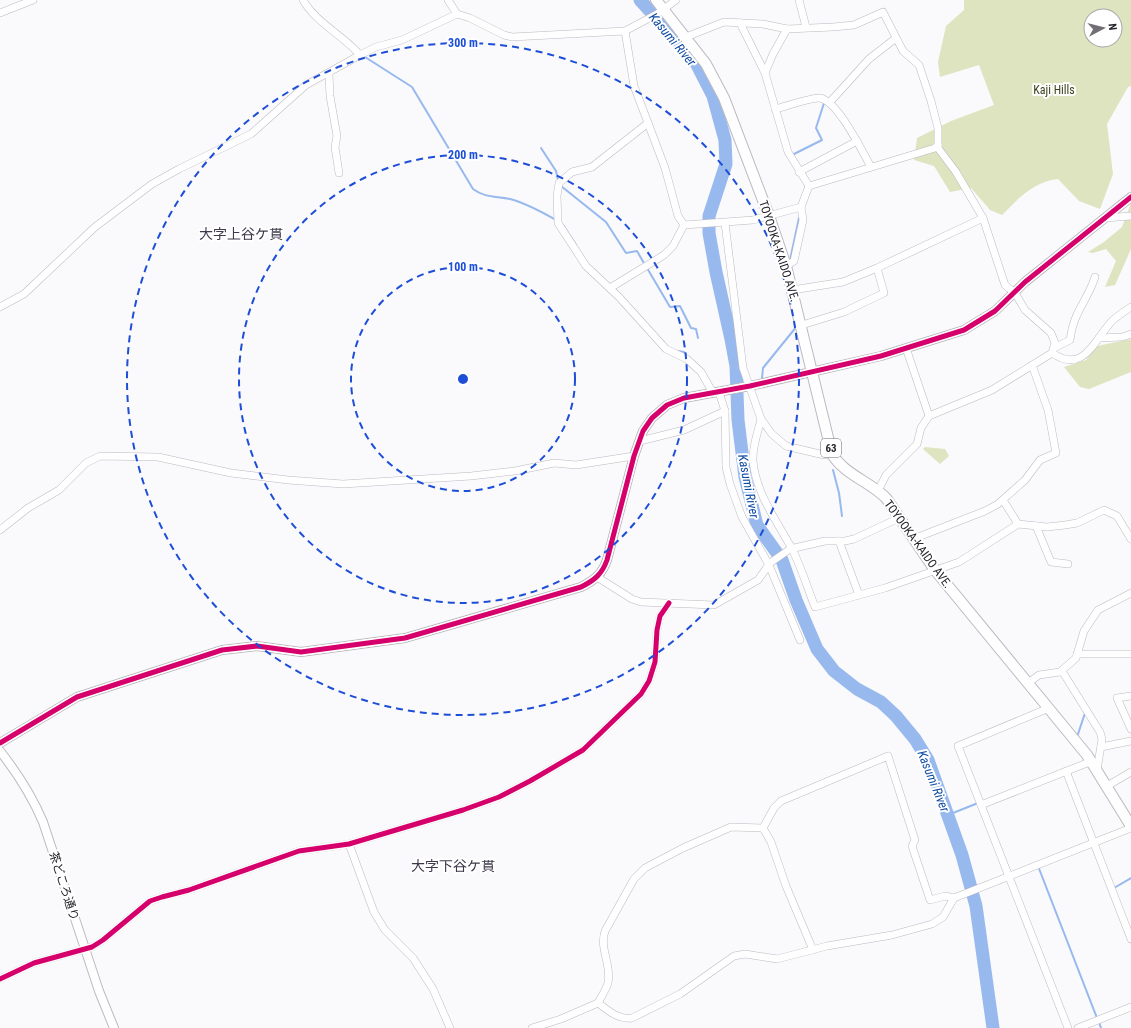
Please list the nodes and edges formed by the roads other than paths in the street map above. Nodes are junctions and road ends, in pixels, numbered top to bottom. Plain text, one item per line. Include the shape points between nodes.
1 (33, 0) edge
2 (303, 0) edge
3 (448, 0) edge
4 (656, 0) edge
5 (676, 0) edge
6 (799, 0) edge
7 (660, 11) junction
8 (0, 13) edge
9 (457, 14) junction
10 (740, 23) junction
11 (806, 27) junction
12 (787, 29) junction
13 (625, 30) junction
14 (686, 37) junction
15 (896, 38) junction
16 (360, 55) junction
17 (765, 73) junction
18 (329, 74) junction
19 (830, 102) junction
20 (775, 109) junction
21 (648, 124) junction
22 (857, 141) junction
23 (938, 145) junction
24 (871, 166) junction
25 (799, 172) junction
26 (339, 174) dead end
27 (809, 186) junction
28 (1131, 197) edge
29 (801, 207) junction
30 (769, 216) junction
31 (1131, 216) edge
32 (983, 218) junction
33 (1105, 218) junction
34 (725, 222) junction
35 (684, 225) junction
36 (786, 266) junction
37 (877, 268) junction
38 (1095, 277) dead end
39 (610, 288) junction
40 (792, 290) junction
41 (1015, 293) junction
42 (0, 307) edge
43 (1131, 307) edge
44 (802, 326) junction
45 (1131, 334) edge
46 (1099, 338) junction
47 (906, 348) junction
48 (1053, 351) junction
49 (1032, 366) junction
50 (812, 372) junction
51 (749, 387) junction
52 (719, 392) junction
53 (725, 411) junction
54 (929, 416) junction
55 (761, 419) junction
56 (640, 440) junction
57 (832, 454) junction
58 (634, 456) junction
59 (878, 491) junction
60 (1003, 500) junction
61 (899, 518) junction
62 (1018, 524) junction
63 (1036, 526) junction
64 (0, 530) edge
65 (913, 539) junction
66 (1131, 539) edge
67 (839, 541) junction
68 (791, 549) junction
69 (770, 564) junction
70 (1068, 564) dead end
71 (935, 570) junction
72 (597, 578) junction
73 (1131, 593) edge
74 (859, 595) junction
75 (669, 602) junction
76 (800, 640) dead end
77 (1077, 654) junction
78 (1131, 654) edge
79 (1062, 671) junction
80 (1028, 683) junction
81 (1131, 696) edge
82 (1049, 708) junction
83 (1131, 729) edge
84 (1131, 741) edge
85 (0, 743) edge
86 (1101, 747) junction
87 (0, 751) edge
88 (1095, 765) junction
89 (1066, 771) junction
90 (1131, 772) edge
91 (1107, 786) junction
92 (980, 805) junction
93 (1131, 827) edge
94 (763, 828) junction
95 (1093, 842) junction
96 (349, 844) junction
97 (1008, 877) junction
98 (956, 897) junction
99 (1131, 939) edge
100 (85, 950) junction
101 (813, 950) junction
102 (0, 979) edge
103 (598, 1003) junction
104 (1131, 1007) edge
105 (114, 1028) edge
106 (450, 1028) edge
107 (532, 1028) edge
108 (1068, 1028) edge
109 (1078, 1028) edge

1 - 8 street
2 - 16 street via 317,17 350,43
3 - 9 street
4 - 7 main road, TOYOOKA-KAIDO AVE. / 63
5 - 7 street
6 - 11 street
7 - 13 street
7 - 14 main road, TOYOOKA-KAIDO AVE. / 63
9 - 13 street via 512,37
9 - 16 street via 402,40 376,47
10 - 12 street
10 - 14 street via 724,22
10 - 17 street
11 - 12 street
11 - 15 street via 833,28 854,25 884,12
12 - 17 street
13 - 21 street via 634,86
14 - 30 main road, TOYOOKA-KAIDO AVE. / 63 via 706,64 724,98
15 - 19 street via 870,59
15 - 23 street via 903,51 919,65 938,128
16 - 18 street
17 - 20 street
18 - 26 street
18 - 42 street via 306,85 251,134 152,184 95,227 24,294
19 - 20 street via 819,98
19 - 22 street
20 - 25 street via 788,152
21 - 35 street via 665,168 678,216
21 - 39 street via 592,167 572,172 559,183 558,223 586,266
22 - 24 street
22 - 25 street
23 - 24 street via 936,148
23 - 32 street via 943,157 959,177
24 - 27 street
25 - 27 street
27 - 29 street
28 - 33 street
29 - 30 street
29 - 36 street via 803,220 794,261
30 - 34 street
30 - 36 main road, TOYOOKA-KAIDO AVE. / 63
31 - 33 street
32 - 37 street
32 - 41 street via 1005,285
33 - 41 street via 1025,282
34 - 35 street
34 - 51 street via 743,368
35 - 39 street via 673,246 664,255
36 - 40 main road, TOYOOKA-KAIDO AVE. / 63
37 - 40 street via 843,282
37 - 44 street via 884,293 844,312
38 - 48 street via 1091,290 1079,307 1072,325 1070,340
39 - 52 street via 666,349 687,359
40 - 44 main road, TOYOOKA-KAIDO AVE. / 63
41 - 47 street via 995,311 964,330
41 - 48 street via 1025,310 1051,333 1055,342
43 - 46 street via 1113,320
44 - 50 main road, TOYOOKA-KAIDO AVE. / 63
45 - 46 street
46 - 48 street via 1083,357 1076,359 1062,360
47 - 50 street
47 - 54 street
48 - 49 street
49 - 54 street via 992,390
49 - 60 street via 1048,410 1056,452 1034,465 1025,480
50 - 51 street
50 - 57 main road, TOYOOKA-KAIDO AVE. / 63
51 - 52 street
51 - 55 street
52 - 53 street
52 - 56 street via 684,398 667,405 652,418
53 - 56 street via 684,430
53 - 69 street via 726,467 730,484 742,517
54 - 59 street via 921,428 917,444 886,474
55 - 57 street via 772,434 786,446 824,455
55 - 68 street via 754,446 755,475
56 - 58 street
57 - 59 main road, TOYOOKA-KAIDO AVE. / 63 via 849,473
58 - 64 street via 576,466 554,463 471,476 343,484 231,473 158,457 100,456 86,463 59,490 28,508
58 - 72 street via 609,556
59 - 61 main road, TOYOOKA-KAIDO AVE. / 63
60 - 62 street
60 - 65 street via 985,511
61 - 65 main road, TOYOOKA-KAIDO AVE. / 63
61 - 67 street via 854,539
62 - 63 street
62 - 71 street via 959,562
63 - 66 street via 1077,523 1104,510 1117,516
63 - 70 street via 1051,562
65 - 71 main road, TOYOOKA-KAIDO AVE. / 63
67 - 68 street via 825,541
67 - 74 street
68 - 69 street
68 - 74 street via 815,607
69 - 75 street via 758,580 714,605
69 - 76 street
71 - 74 street
71 - 80 main road, TOYOOKA-KAIDO AVE. / 63
72 - 75 street via 632,599 641,602
72 - 85 street via 581,586 405,638 301,652 257,646 222,650 77,697
73 - 77 street via 1098,610 1084,631
75 - 96 street via 660,616 655,662 641,694 583,750 499,797
77 - 78 street
77 - 79 street
79 - 80 street via 1039,675
79 - 86 street via 1100,732
80 - 82 main road, TOYOOKA-KAIDO AVE. / 63
81 - 83 street via 1117,698
82 - 88 main road, TOYOOKA-KAIDO AVE. / 63
82 - 92 street via 958,746
84 - 86 street
86 - 88 street
87 - 100 street, 茶どころ通り via 19,774 43,822
88 - 89 street
88 - 91 main road, TOYOOKA-KAIDO AVE. / 63
89 - 92 street
89 - 95 street
90 - 91 street
91 - 93 main road, TOYOOKA-KAIDO AVE. / 63
92 - 97 street
93 - 95 street
94 - 98 street via 781,801 888,756 915,840 912,846 930,900 945,896
94 - 101 street via 771,842
94 - 103 street via 731,828 683,848 645,868 634,879 602,940 609,976
95 - 97 street
95 - 99 street
96 - 100 street via 299,851 189,890 162,896 150,901 103,940
96 - 106 street via 374,912 384,930 413,958 433,989
97 - 98 street
97 - 108 street
98 - 101 street via 943,917 932,924 892,935
100 - 102 street via 34,963
100 - 105 street, 茶どころ通り
101 - 103 street via 777,959 745,954 734,956 680,994 632,1018 624,1019
103 - 107 street
104 - 109 street

